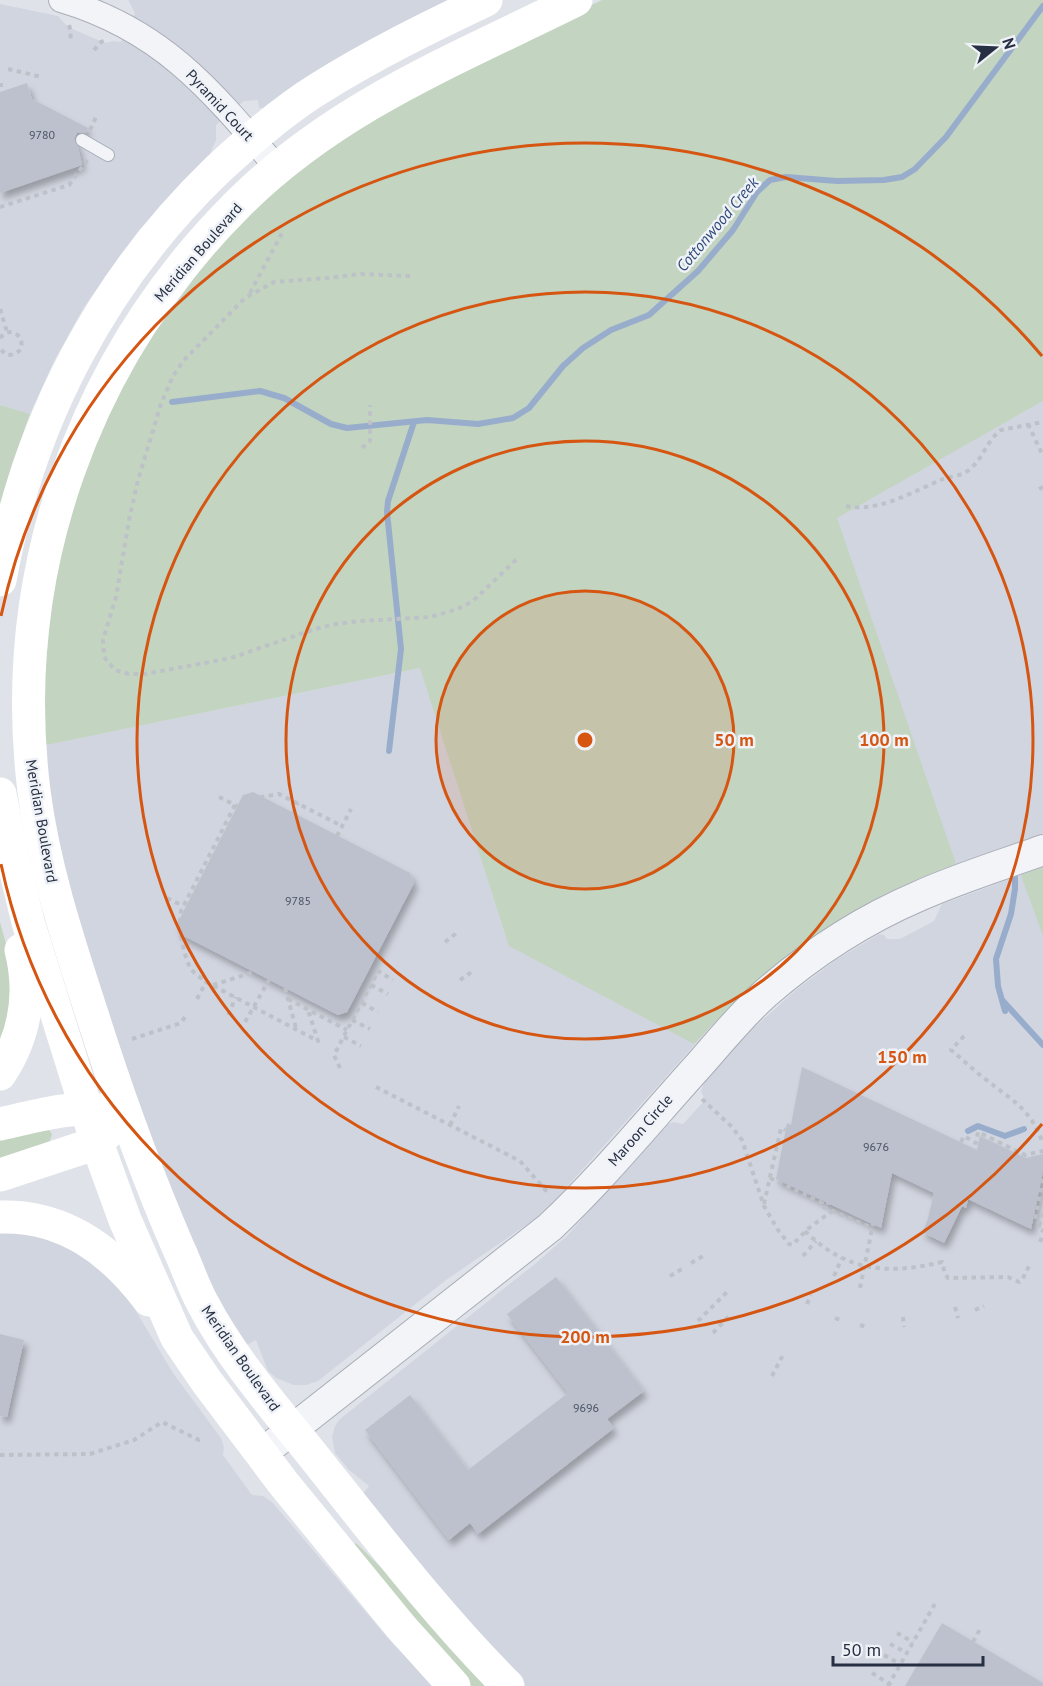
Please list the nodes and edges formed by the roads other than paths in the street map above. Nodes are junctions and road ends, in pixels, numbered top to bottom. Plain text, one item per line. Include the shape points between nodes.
1 (61, 0) edge
2 (486, 0) edge
3 (576, 0) edge
4 (98, 6) edge
5 (252, 138) junction
6 (81, 140) dead end
7 (108, 156) dead end
8 (278, 169) junction
9 (0, 580) edge
10 (0, 794) edge
11 (1043, 850) edge
12 (0, 861) edge
13 (0, 1074) edge
14 (86, 1108) junction
15 (126, 1114) junction
16 (0, 1124) edge
17 (97, 1143) junction
18 (0, 1175) edge
19 (0, 1217) edge
20 (177, 1338) junction
21 (292, 1429) junction
22 (261, 1454) junction
23 (454, 1686) edge
24 (508, 1686) edge

1 - 4 street, Pyramid Court
2 - 5 main road via 343,74
3 - 8 main road, Meridian Boulevard via 384,95 338,122
4 - 5 street, Pyramid Court via 172,57 208,88
5 - 8 street, Pyramid Court
5 - 9 main road via 165,224 87,336 33,453
6 - 7 lane
8 - 15 main road, Meridian Boulevard via 226,216 181,267 125,349 94,406 70,464 37,595 29,714 38,817 58,903
10 - 14 main road via 27,916
11 - 21 street, Maroon Circle via 904,903 843,936 796,969 739,1020 550,1227
12 - 13 main road via 27,990 20,1033
14 - 15 main road
14 - 16 main road
14 - 17 main road
15 - 17 main road
15 - 21 main road, Meridian Boulevard via 203,1305
17 - 18 main road
17 - 20 main road via 125,1220
19 - 20 main road via 50,1224 95,1244 125,1270
20 - 22 main road
21 - 22 street, Maroon Circle
21 - 24 main road, Meridian Boulevard via 415,1583
22 - 23 main road via 389,1613

